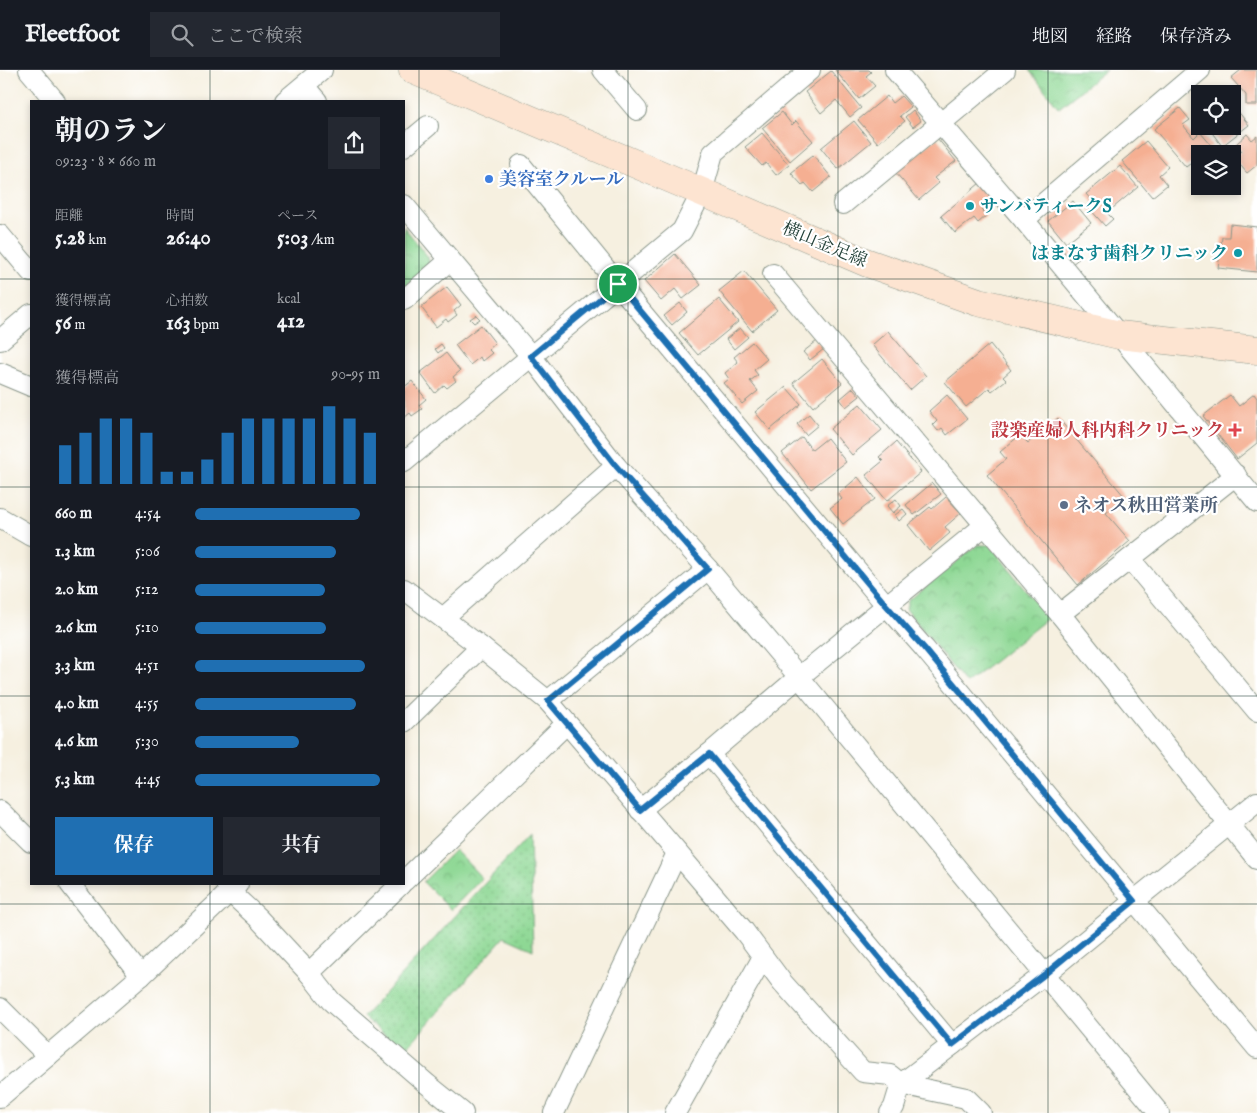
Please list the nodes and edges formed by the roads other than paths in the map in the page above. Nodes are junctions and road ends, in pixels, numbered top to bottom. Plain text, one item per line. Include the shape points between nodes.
1 (29, 70) edge
2 (322, 70) edge
3 (413, 70) edge
4 (810, 70) edge
5 (895, 70) edge
6 (1005, 70) edge
7 (1200, 70) edge
8 (606, 71) edge
9 (304, 86) junction
10 (54, 100) edge
11 (286, 100) edge
12 (316, 100) edge
13 (636, 110) dead end
14 (940, 123) junction
15 (428, 126) dead end
16 (405, 145) edge
17 (520, 165) dead end
18 (702, 192) junction
19 (843, 204) dead end
20 (405, 206) edge
21 (1024, 220) junction
22 (0, 235) edge
23 (450, 260) junction
24 (30, 271) edge
25 (773, 274) dead end
26 (618, 284) junction
27 (405, 299) edge
28 (30, 315) edge
29 (1119, 334) junction
30 (0, 340) edge
31 (1257, 350) edge
32 (531, 356) junction
33 (0, 373) edge
34 (30, 386) edge
35 (405, 461) edge
36 (616, 466) junction
37 (1236, 475) junction
38 (1257, 502) edge
39 (0, 518) edge
40 (984, 526) junction
41 (30, 535) edge
42 (1130, 559) junction
43 (708, 569) junction
44 (405, 589) edge
45 (886, 605) junction
46 (1060, 614) junction
47 (443, 618) junction
48 (481, 647) junction
49 (799, 677) junction
50 (548, 701) junction
51 (1257, 711) edge
52 (405, 721) edge
53 (566, 724) junction
54 (709, 754) junction
55 (1257, 802) edge
56 (640, 810) junction
57 (0, 811) edge
58 (1229, 825) junction
59 (30, 841) edge
60 (677, 853) junction
61 (1257, 859) edge
62 (405, 879) edge
63 (71, 885) edge
64 (399, 885) edge
65 (231, 886) edge
66 (1134, 901) junction
67 (763, 956) junction
68 (309, 973) junction
69 (1045, 974) junction
70 (141, 976) junction
71 (0, 1008) edge
72 (952, 1045) junction
73 (1257, 1048) edge
74 (48, 1056) junction
75 (901, 1084) junction
76 (0, 1097) edge
77 (463, 1113) edge
78 (554, 1113) edge
79 (675, 1113) edge
80 (890, 1113) edge
81 (981, 1113) edge
82 (1159, 1113) edge

1 - 10 street
2 - 9 street
3 - 18 street, 横山金足線
4 - 18 street via 713,152
5 - 14 street
6 - 14 street
7 - 21 street
8 - 13 street
9 - 11 street
9 - 12 street
14 - 19 street
14 - 21 street
15 - 16 street
17 - 26 street
18 - 26 street via 682,230
18 - 29 street, 横山金足線 via 865,262 978,302
20 - 23 street
21 - 29 street
22 - 24 street
23 - 27 street
23 - 32 street
25 - 40 street
26 - 32 street
26 - 45 street
28 - 30 street
29 - 31 street, 横山金足線
29 - 37 street
32 - 35 street
32 - 36 street
33 - 34 street
36 - 43 street
36 - 47 street
37 - 38 street
37 - 42 street
39 - 41 street
40 - 45 street
40 - 46 street
42 - 46 street
42 - 51 street
43 - 49 street
43 - 50 street
44 - 47 street
45 - 49 street
45 - 66 street
46 - 58 street
47 - 48 street
48 - 50 street
48 - 52 street
49 - 54 street
49 - 69 street
50 - 53 street
53 - 56 street
53 - 62 street
54 - 56 street
54 - 72 street
55 - 58 street
56 - 60 street
57 - 59 street
58 - 61 street
58 - 66 street
60 - 67 street
60 - 78 street
63 - 70 street
64 - 68 street
65 - 68 street
65 - 70 street
66 - 69 street
66 - 73 street
67 - 75 street via 782,982 863,1072 890,1075
67 - 79 street
68 - 77 street via 331,1002
69 - 72 street
69 - 82 street
70 - 74 street
71 - 74 street
72 - 75 street
74 - 76 street
75 - 80 street
75 - 81 street via 966,1098

